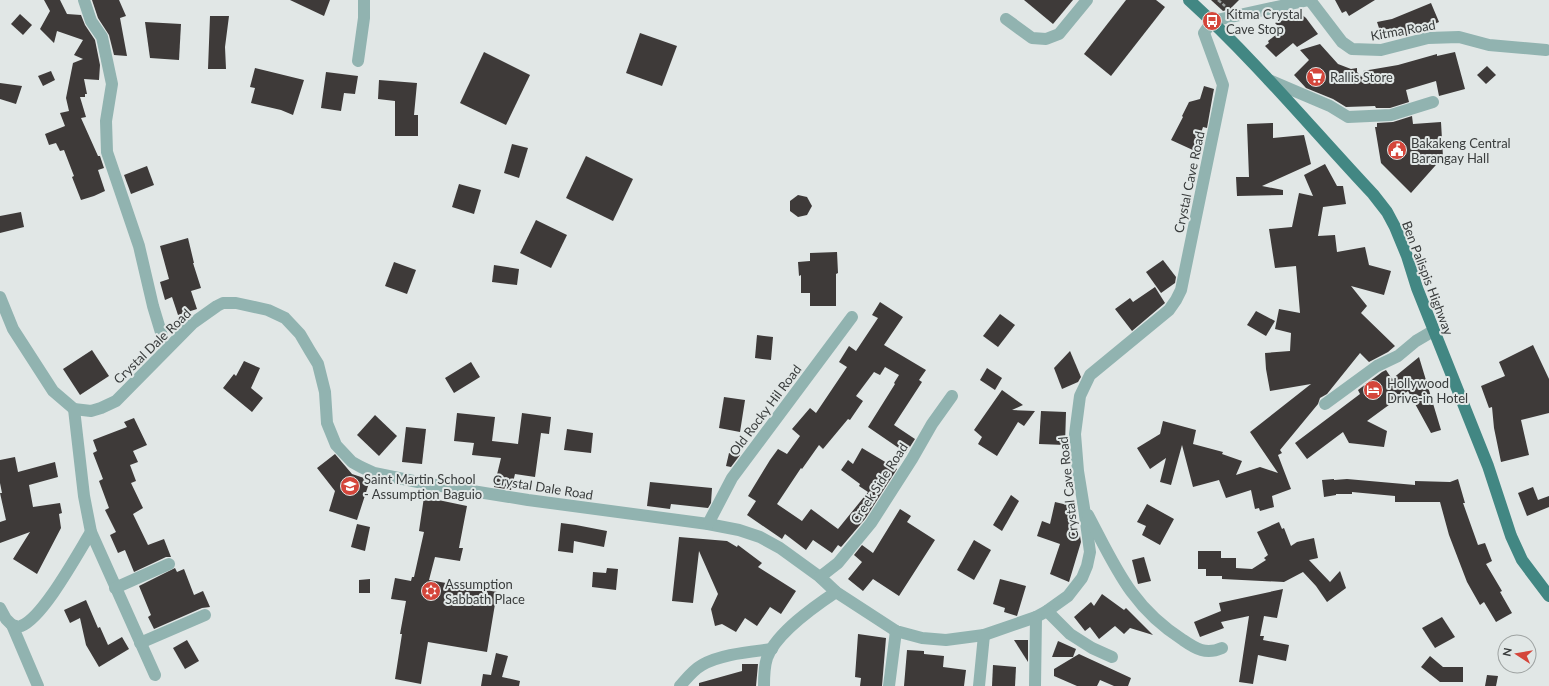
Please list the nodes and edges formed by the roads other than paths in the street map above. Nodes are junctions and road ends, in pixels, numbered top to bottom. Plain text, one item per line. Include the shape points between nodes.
1 (84, 0) edge
2 (364, 0) edge
3 (1087, 0) edge
4 (1189, 0) edge
5 (1309, 0) edge
6 (1006, 19) dead end
7 (1212, 21) junction
8 (1548, 53) edge
9 (358, 61) dead end
10 (1269, 80) junction
11 (1433, 102) dead end
12 (0, 297) edge
13 (852, 317) dead end
14 (1433, 331) junction
15 (166, 349) junction
16 (952, 396) dead end
17 (1325, 404) dead end
18 (74, 409) junction
19 (1084, 508) junction
20 (708, 524) junction
21 (91, 532) junction
22 (169, 564) dead end
23 (820, 577) junction
24 (115, 588) junction
25 (836, 592) junction
26 (1549, 596) edge
27 (0, 608) edge
28 (1047, 611) junction
29 (205, 615) dead end
30 (1036, 617) junction
31 (12, 625) junction
32 (896, 631) junction
33 (984, 634) junction
34 (140, 642) junction
35 (1222, 648) dead end
36 (772, 650) junction
37 (1112, 657) dead end
38 (155, 676) dead end
39 (38, 686) edge
40 (680, 686) edge
41 (764, 686) edge
42 (889, 686) edge
43 (979, 686) edge
44 (1035, 686) edge

1 - 15 street via 91,21 102,37 112,84 106,121 107,152 139,246
2 - 9 street
3 - 6 street via 1059,34 1046,39 1032,38
4 - 7 main road, Ben Palispis Highway
5 - 7 street, Kitma Road
5 - 8 street, Kitma Road via 1342,42 1352,49 1381,50 1428,38 1459,37 1489,45
7 - 10 main road, Ben Palispis Highway
7 - 19 street, Crystal Cave Road via 1204,33 1223,85 1181,290 1169,310 1090,375 1085,383 1080,396 1075,434
10 - 11 street via 1330,106 1348,118 1391,115
10 - 14 main road, Ben Palispis Highway via 1387,212 1407,256
12 - 18 street via 13,329 53,391
13 - 20 street, Old Rocky Hil Road via 732,478
14 - 17 street via 1398,356 1377,366
14 - 26 main road, Ben Palispis Highway via 1488,466 1511,536 1522,560
15 - 18 street, Crystal Dale Road via 116,401 91,411
15 - 20 street, Crystal Dale Road via 193,323 223,303 268,310 286,318 300,334 318,364 325,392 327,423 336,445 352,462 361,467 374,473 423,483
16 - 23 street, Creek Side Road via 871,523 838,563
18 - 21 street via 84,496
19 - 28 street, Crystal Cave Road via 1090,552 1088,566 1068,596
19 - 35 street via 1118,574 1150,615 1173,634 1198,649 1214,652
20 - 23 street, Crystal Dale Road via 760,537
21 - 24 street
21 - 31 street via 42,609 19,627
22 - 24 street
23 - 25 street, Crystal Dale Road
24 - 34 street
25 - 32 street, Crystal Cave Road
25 - 36 street via 797,621
27 - 31 street
28 - 30 street, Crystal Cave Road
28 - 37 street via 1070,634
29 - 34 street
30 - 33 street, Crystal Cave Road
30 - 44 street
31 - 39 street
32 - 33 street, Crystal Cave Road via 922,638 946,640
32 - 42 street
33 - 43 street
34 - 38 street
36 - 40 street via 710,661 692,672
36 - 41 street via 767,658

